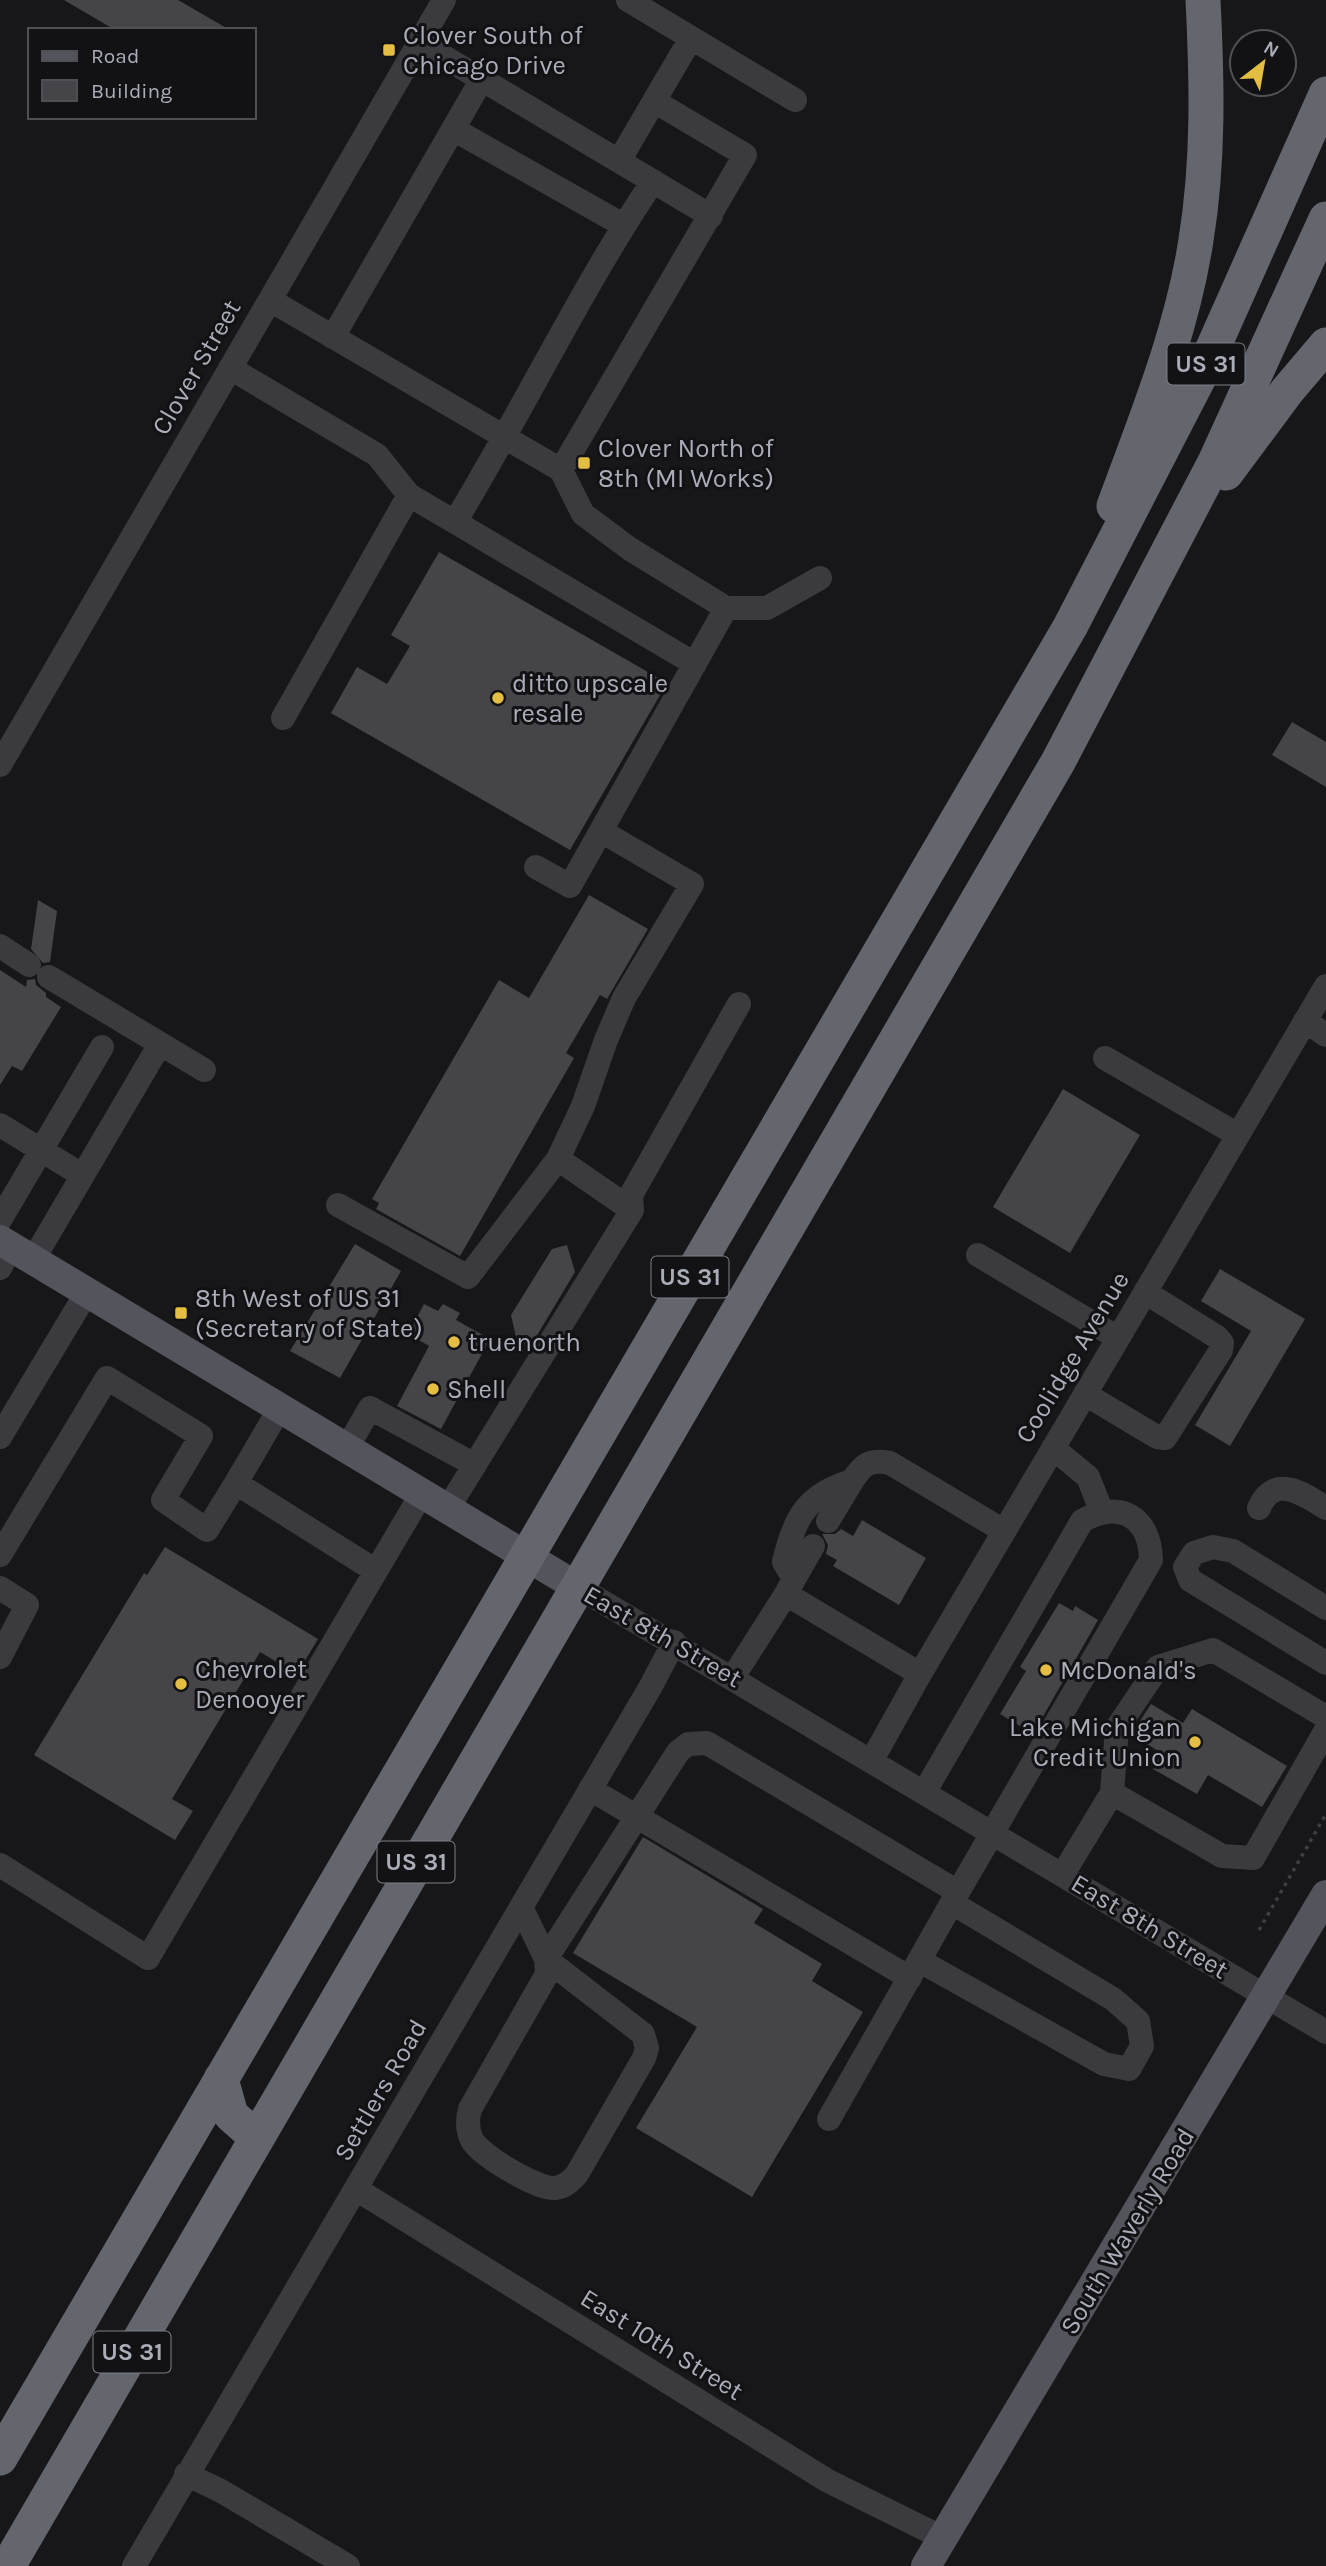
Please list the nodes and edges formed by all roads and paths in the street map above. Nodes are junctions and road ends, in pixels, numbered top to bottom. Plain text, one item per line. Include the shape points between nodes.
1 (444, 0) edge
2 (628, 0) edge
3 (1203, 0) edge
4 (691, 38) junction
5 (419, 42) junction
6 (482, 79) junction
7 (1326, 94) edge
8 (795, 100) dead end
9 (654, 101) junction
10 (453, 129) junction
11 (619, 161) junction
12 (653, 181) junction
13 (711, 216) junction
14 (1326, 219) edge
15 (623, 225) junction
16 (270, 300) junction
17 (334, 337) junction
18 (1326, 345) edge
19 (230, 368) junction
20 (506, 436) junction
21 (561, 470) junction
22 (409, 495) junction
23 (455, 522) junction
24 (1174, 544) junction
25 (820, 578) dead end
26 (726, 608) junction
27 (1070, 628) junction
28 (695, 663) junction
29 (283, 718) dead end
30 (1, 763) edge
31 (601, 831) junction
32 (536, 867) dead end
33 (0, 946) edge
34 (1326, 986) edge
35 (854, 999) junction
36 (739, 1004) dead end
37 (1305, 1021) junction
38 (1326, 1035) edge
39 (160, 1044) junction
40 (102, 1047) dead end
41 (1105, 1058) dead end
42 (204, 1070) dead end
43 (0, 1125) edge
44 (1238, 1135) junction
45 (42, 1150) junction
46 (558, 1159) junction
47 (82, 1175) junction
48 (338, 1205) dead end
49 (632, 1210) junction
50 (9, 1247) edge
51 (978, 1255) dead end
52 (87, 1292) junction
53 (1145, 1292) junction
54 (748, 1295) junction
55 (1118, 1338) junction
56 (1084, 1394) junction
57 (280, 1408) junction
58 (0, 1437) edge
59 (347, 1448) junction
60 (1053, 1448) junction
61 (475, 1465) junction
62 (852, 1481) junction
63 (236, 1483) junction
64 (422, 1493) junction
65 (448, 1508) junction
66 (1259, 1508) dead end
67 (1326, 1508) edge
68 (1101, 1510) junction
69 (828, 1521) dead end
70 (1004, 1531) junction
71 (813, 1546) dead end
72 (0, 1555) edge
73 (526, 1555) junction
74 (1151, 1560) junction
75 (1185, 1566) junction
76 (376, 1571) junction
77 (576, 1586) junction
78 (790, 1586) junction
79 (0, 1588) edge
80 (1326, 1608) edge
81 (674, 1642) junction
82 (0, 1657) edge
83 (1326, 1663) edge
84 (920, 1674) junction
85 (733, 1677) junction
86 (1326, 1717) edge
87 (1326, 1730) edge
88 (872, 1760) junction
89 (590, 1789) junction
90 (925, 1791) junction
91 (1112, 1793) junction
92 (1326, 1814) edge
93 (635, 1816) junction
94 (991, 1831) junction
95 (0, 1865) edge
96 (1062, 1874) junction
97 (1326, 1895) edge
98 (955, 1898) junction
99 (522, 1907) junction
100 (1259, 1930) dead end
101 (546, 1959) junction
102 (915, 1969) junction
103 (1267, 1996) junction
104 (1326, 2032) edge
105 (221, 2079) junction
106 (829, 2119) dead end
107 (257, 2138) junction
108 (356, 2189) junction
109 (0, 2458) edge
110 (186, 2474) junction
111 (943, 2538) junction
112 (8, 2566) edge
113 (134, 2566) edge
114 (348, 2566) edge
115 (926, 2566) edge

1 - 5 street, Clover Street
2 - 4 street
3 - 27 highway via 1207,128 1190,275 1170,353
4 - 8 street
4 - 9 street
5 - 6 street
5 - 16 street, Clover Street
6 - 10 street
6 - 11 street
7 - 27 highway, US 31 via 1205,366
9 - 11 street
9 - 13 street via 745,155
10 - 15 street
10 - 17 street
11 - 12 street
12 - 13 street
12 - 15 street
13 - 21 street
14 - 24 highway, US 31
15 - 20 street
16 - 17 street
16 - 19 street, Clover Street
17 - 20 street
18 - 24 highway
19 - 22 street via 377,455
19 - 30 street, Clover Street
20 - 21 street
20 - 23 street
21 - 26 street via 583,514
22 - 23 street
22 - 29 street
23 - 28 street
24 - 54 highway, US 31 via 1070,740
25 - 26 street via 767,608
26 - 28 street
27 - 35 highway, US 31
28 - 31 street
31 - 32 street via 570,887
31 - 46 street via 692,884 625,998
33 - 39 street
34 - 37 street, Coolidge Avenue
35 - 54 highway via 880,1015 884,1027 764,1233
35 - 73 highway, US 31
36 - 49 street via 631,1195
37 - 38 street
37 - 44 street, Coolidge Avenue
39 - 42 street
39 - 47 street
40 - 45 street
41 - 44 street
43 - 45 street
44 - 53 street, Coolidge Avenue
45 - 47 street
45 - 50 street
46 - 48 street via 468,1277
46 - 49 street
47 - 50 street
49 - 61 street
50 - 52 main road, East 8th Street
51 - 55 street
52 - 57 main road, East 8th Street
52 - 58 street
53 - 55 street, Coolidge Avenue
53 - 56 street via 1217,1337 1221,1350 1165,1438
54 - 77 highway, US 31
55 - 56 street, Coolidge Avenue
56 - 60 street, Coolidge Avenue
57 - 59 main road, East 8th Street
57 - 63 street
59 - 61 street via 370,1408
59 - 64 main road, East 8th Street
60 - 68 street via 1088,1477
60 - 70 street, Coolidge Avenue
61 - 65 street
62 - 69 street
62 - 70 street via 863,1464 876,1460 890,1463
62 - 78 street via 822,1492 803,1513 784,1562
63 - 72 street via 206,1530 163,1500 201,1436 107,1378
63 - 76 street
64 - 65 main road, East 8th Street
64 - 76 street
65 - 73 main road, East 8th Street
66 - 67 street via 1270,1492 1292,1488
68 - 74 street via 1125,1514 1142,1524 1151,1539
68 - 90 street via 1083,1521
70 - 84 street, Coolidge Avenue
71 - 78 street
73 - 77 main road, East 8th Street
73 - 105 highway, US 31
74 - 75 street
74 - 94 street
75 - 80 street via 1194,1553 1213,1547 1233,1551
75 - 83 street via 1190,1580
76 - 95 street via 148,1958
77 - 81 street, East 8th Street
77 - 107 highway, US 31
78 - 84 street
78 - 85 street
79 - 82 street via 27,1605
81 - 85 street, East 8th Street
81 - 89 street, Settlers Road
84 - 88 street, Coolidge Avenue
85 - 88 street, East 8th Street
86 - 91 street via 1213,1650 1158,1667 1117,1728
87 - 91 street via 1253,1858 1222,1856
88 - 90 street, East 8th Street
89 - 93 street
89 - 99 street, Settlers Road
90 - 94 street, East 8th Street
91 - 96 street
92 - 100 path
93 - 98 street via 678,1752 688,1744 706,1743
93 - 101 street
93 - 102 street
94 - 96 street, East 8th Street
94 - 98 street
96 - 103 street, East 8th Street
97 - 103 main road, South Waverly Road
98 - 102 street
98 - 102 street via 1113,1999 1138,2021 1142,2046 1129,2069 1104,2064
99 - 101 street
99 - 108 street, Settlers Road
101 - 101 street via 547,1974 467,2120 473,2142 484,2154 541,2186 554,2188 566,2185 577,2174 647,2048 643,2034
102 - 106 street
103 - 104 street, East 8th Street
103 - 111 main road, South Waverly Road
105 - 107 highway via 231,2115
105 - 109 highway, US 31
107 - 112 highway, US 31
108 - 110 street, Settlers Road
108 - 111 street, East 10th Street via 828,2481
110 - 113 street, Settlers Road
110 - 114 street
111 - 115 main road, South Waverly Road

